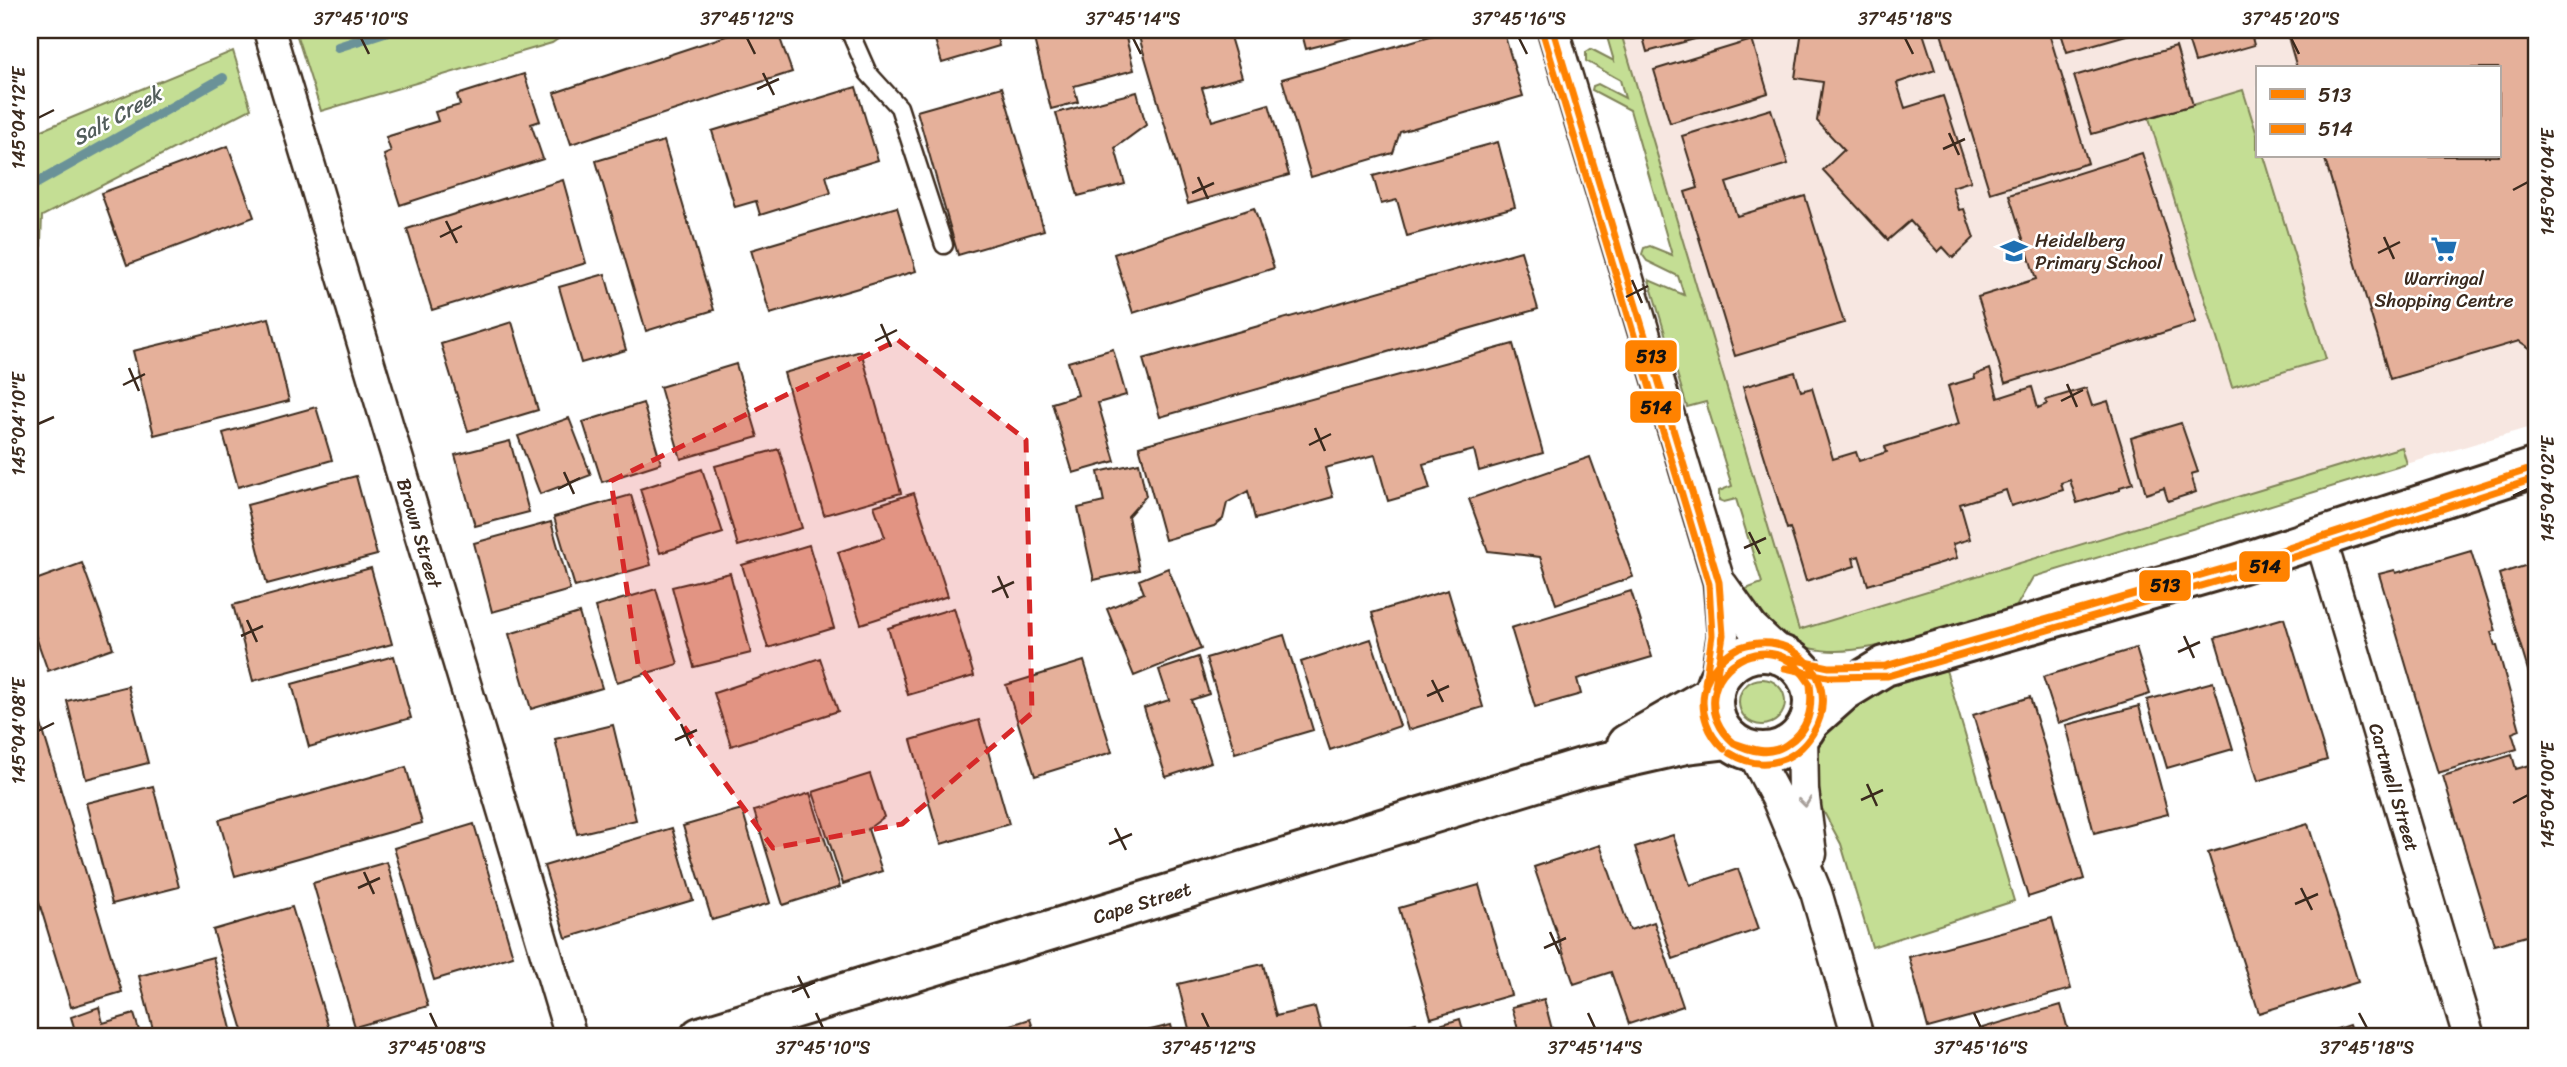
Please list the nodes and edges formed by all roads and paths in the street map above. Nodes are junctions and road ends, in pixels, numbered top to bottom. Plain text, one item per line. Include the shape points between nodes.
1 (269, 30) edge
2 (849, 30) edge
3 (1553, 30) edge
4 (944, 245) dead end
5 (2537, 467) edge
6 (2320, 537) junction
7 (1719, 582) junction
8 (1785, 657) junction
9 (1885, 666) junction
10 (1715, 690) junction
11 (1805, 728) junction
12 (1741, 745) junction
13 (1585, 767) junction
14 (1816, 892) junction
15 (571, 1037) edge
16 (700, 1037) edge
17 (1858, 1037) edge
18 (2469, 1037) edge

1 - 15 street, Brown Street
2 - 4 lane via 868,73 899,107
3 - 7 street
5 - 6 street
6 - 9 street
6 - 18 street, Cartmell Street
7 - 8 street via 1752,627
7 - 10 street via 1723,635
8 - 9 street via 1829,667
8 - 10 street via 1747,655 1722,673
8 - 11 street via 1806,678 1812,692 1813,707
9 - 11 street via 1844,691
10 - 12 street via 1715,717 1722,731
10 - 13 street, Cape Street
11 - 12 street via 1791,744 1778,750 1762,752
11 -> 14 street via 1803,790
12 - 13 street, Cape Street via 1686,744
12 - 14 street via 1777,798
13 - 16 street, Cape Street
14 - 17 street

